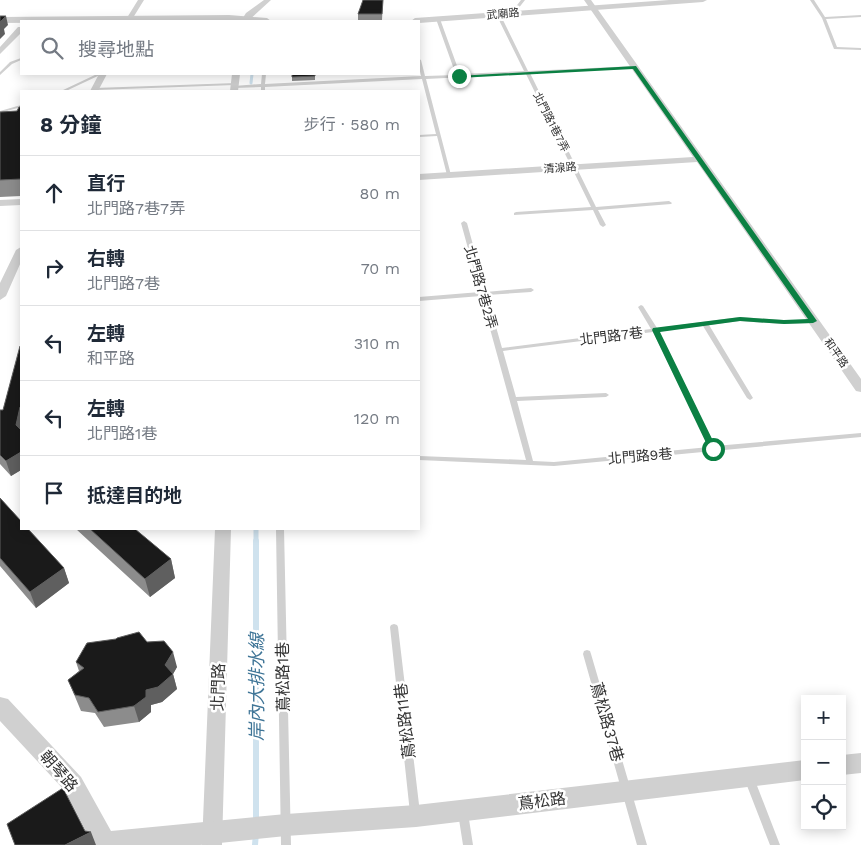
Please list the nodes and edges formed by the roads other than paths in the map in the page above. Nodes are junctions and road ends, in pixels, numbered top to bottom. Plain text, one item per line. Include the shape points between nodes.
1 (141, 0) edge
2 (268, 0) edge
3 (523, 0) edge
4 (688, 0) edge
5 (703, 0) edge
6 (812, 0) edge
7 (589, 4) edge
8 (513, 13) junction
9 (498, 14) junction
10 (861, 16) edge
11 (824, 18) junction
12 (0, 20) edge
13 (130, 20) edge
14 (244, 20) edge
15 (438, 20) junction
16 (20, 21) edge
17 (420, 21) edge
18 (20, 30) edge
19 (861, 49) edge
20 (0, 52) edge
21 (20, 59) edge
22 (420, 64) edge
23 (634, 67) junction
24 (527, 73) junction
25 (0, 74) edge
26 (99, 75) edge
27 (101, 75) edge
28 (264, 75) edge
29 (459, 76) junction
30 (424, 78) junction
31 (234, 87) edge
32 (264, 89) edge
33 (65, 90) edge
34 (94, 90) edge
35 (20, 106) edge
36 (0, 112) edge
37 (438, 135) junction
38 (420, 136) edge
39 (700, 159) junction
40 (574, 167) junction
41 (448, 175) junction
42 (420, 177) edge
43 (20, 202) edge
44 (0, 203) edge
45 (669, 203) dead end
46 (594, 207) junction
47 (516, 214) dead end
48 (464, 223) dead end
49 (602, 225) dead end
50 (20, 252) edge
51 (532, 290) dead end
52 (484, 294) junction
53 (0, 296) edge
54 (420, 299) edge
55 (641, 307) dead end
56 (813, 321) junction
57 (705, 324) junction
58 (655, 330) junction
59 (499, 350) junction
60 (861, 388) edge
61 (606, 395) dead end
62 (750, 398) dead end
63 (512, 399) junction
64 (861, 435) edge
65 (713, 449) junction
66 (420, 458) edge
67 (530, 461) junction
68 (223, 530) edge
69 (280, 530) edge
70 (394, 627) dead end
71 (587, 654) dead end
72 (0, 706) edge
73 (861, 763) edge
74 (846, 765) edge
75 (801, 770) edge
76 (749, 776) junction
77 (627, 791) junction
78 (463, 810) junction
79 (416, 816) junction
80 (283, 832) edge
81 (220, 836) edge
82 (106, 844) edge
83 (468, 845) edge
84 (642, 845) edge
85 (775, 845) edge

1 - 13 street
2 - 14 street
3 - 8 lane
4 - 5 street, 武廟路
4 - 7 street, 武廟路
6 - 11 lane
7 - 8 street, 武廟路
7 - 23 street, 和平路
8 - 9 street, 武廟路
9 - 15 street, 武廟路
9 - 24 lane, 北門路1巷7弄
10 - 11 lane
11 - 19 lane via 835,48
12 - 16 street
15 - 17 street, 武廟路
15 - 29 lane
18 - 20 street
21 - 25 lane
22 - 30 lane
23 - 24 lane
23 - 39 street, 和平路
24 - 29 lane
24 - 40 lane, 北門路1巷7弄
26 - 33 lane
27 - 34 street
28 - 32 lane
29 - 30 lane
30 - 32 lane
30 - 37 lane
31 - 32 lane
31 - 34 lane
35 - 36 lane
37 - 38 lane
37 - 41 lane
39 - 40 street, 清湶路
39 - 56 street, 和平路
40 - 41 street, 清湶路
40 - 46 lane, 北門路1巷7弄
41 - 42 street, 清湶路
43 - 44 street
45 - 46 lane
46 - 47 lane
46 - 49 lane, 北門路1巷7弄
48 - 52 lane, 北門路7巷2弄
50 - 53 street
51 - 52 lane
52 - 54 lane
52 - 59 lane, 北門路7巷2弄
55 - 58 lane
56 - 57 lane, 北門路7巷 via 740,319
56 - 60 street, 和平路
57 - 58 lane, 北門路7巷
57 - 62 lane
58 - 59 lane, 北門路7巷
58 - 65 lane
59 - 63 lane, 北門路7巷2弄
61 - 63 lane
63 - 67 lane, 北門路7巷2弄
64 - 65 lane, 北門路9巷
65 - 67 lane, 北門路9巷 via 554,464
66 - 67 lane, 北門路9巷
68 - 81 street, 北門路
69 - 80 lane, 蔦松路1巷
70 - 79 lane, 蔦松路11巷
71 - 77 lane, 蔦松路37巷
72 - 82 street, 朝琴路 via 73,784
73 - 74 street
75 - 76 street, 蔦松路
76 - 77 street, 蔦松路
76 - 85 lane
77 - 78 street, 蔦松路
77 - 84 lane, 蔦松路37巷
78 - 79 street, 蔦松路
78 - 83 lane
79 - 80 street, 蔦松路
80 - 81 street, 蔦松路
81 - 82 street

